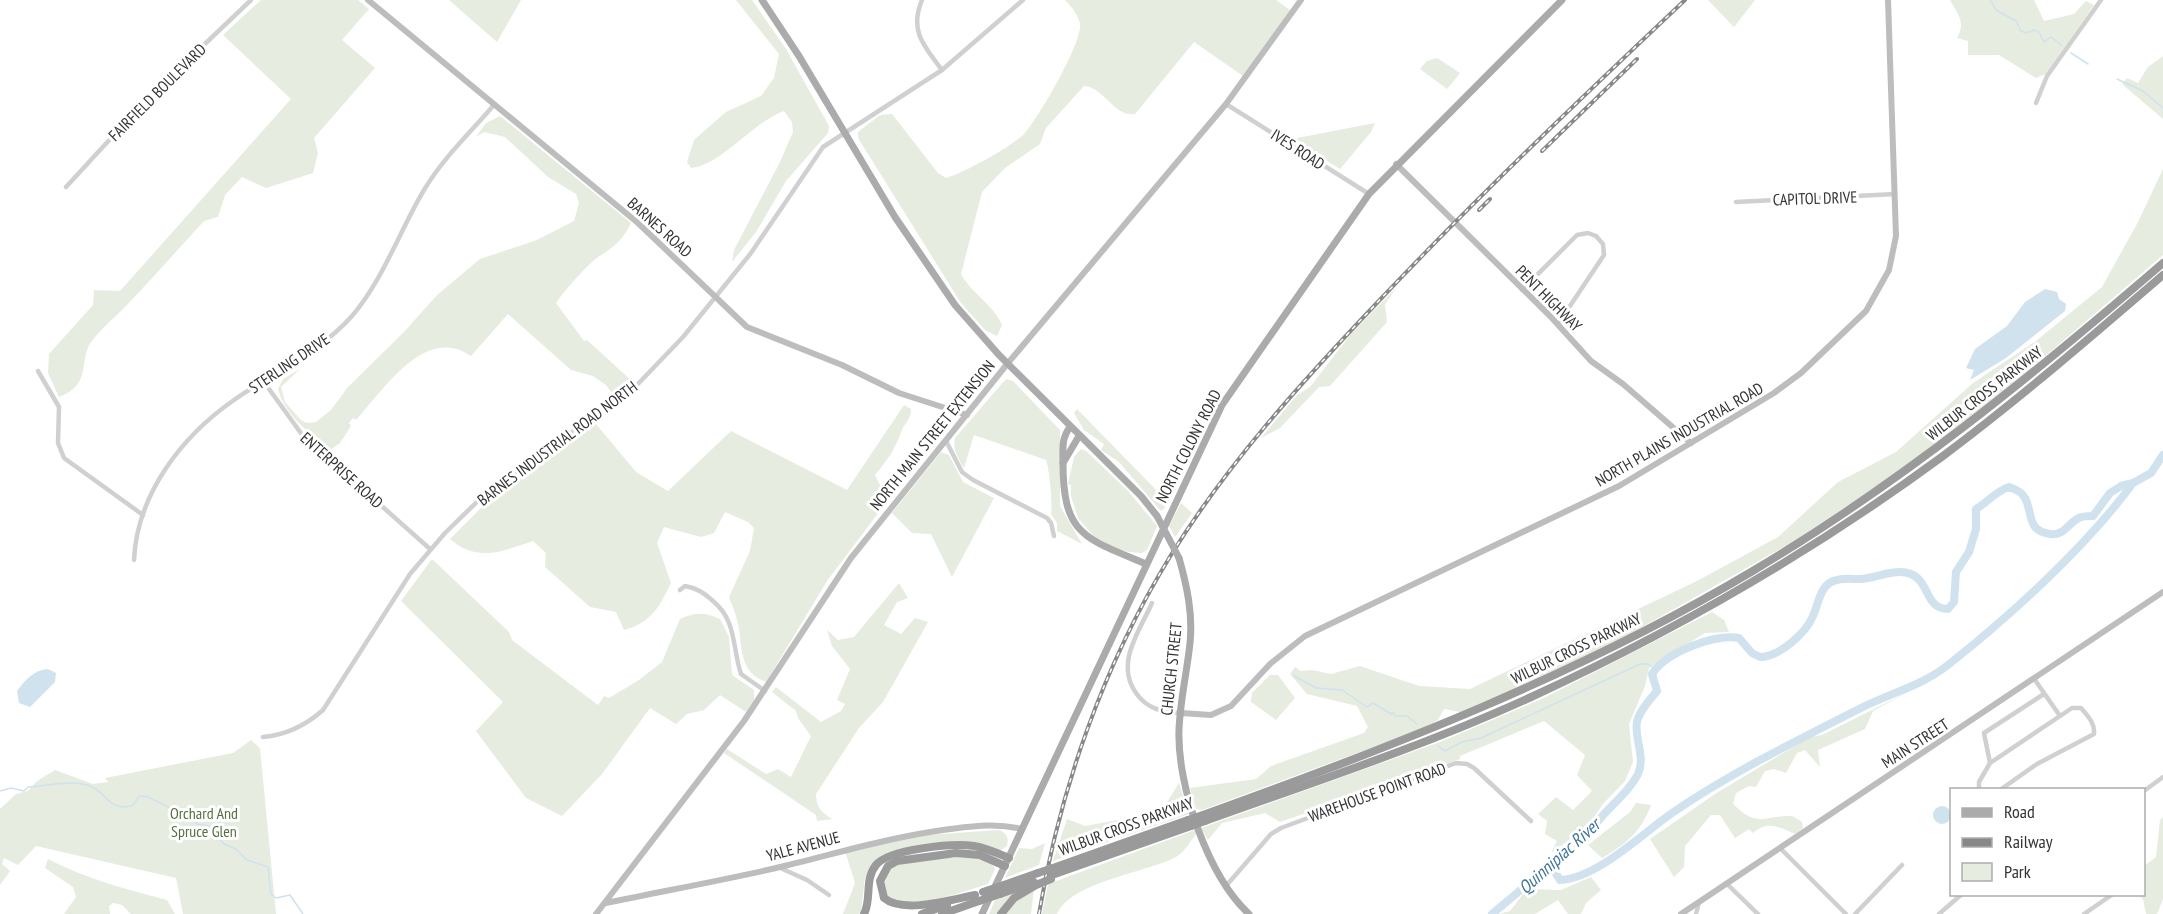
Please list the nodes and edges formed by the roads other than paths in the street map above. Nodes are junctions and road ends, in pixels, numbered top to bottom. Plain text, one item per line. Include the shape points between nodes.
1 (251, 0) edge
2 (368, 0) edge
3 (762, 0) edge
4 (922, 0) edge
5 (1023, 0) edge
6 (1301, 0) edge
7 (1562, 0) edge
8 (1888, 0) edge
9 (2101, 0) edge
10 (942, 70) junction
11 (2036, 103) dead end
12 (1226, 104) junction
13 (493, 105) junction
14 (844, 131) junction
15 (1396, 164) junction
16 (66, 187) dead end
17 (1369, 194) junction
18 (1895, 194) junction
19 (1736, 202) dead end
20 (2163, 263) edge
21 (2163, 275) edge
22 (1522, 290) junction
23 (716, 298) junction
24 (1558, 324) junction
25 (1008, 363) junction
26 (38, 370) dead end
27 (264, 382) junction
28 (967, 415) junction
29 (1070, 427) junction
30 (1079, 436) junction
31 (946, 441) junction
32 (1690, 443) junction
33 (1063, 463) junction
34 (143, 515) junction
35 (1054, 536) dead end
36 (430, 549) junction
37 (134, 560) dead end
38 (1146, 564) junction
39 (680, 590) dead end
40 (2163, 592) edge
41 (1152, 603) dead end
42 (2035, 680) junction
43 (765, 691) junction
44 (2044, 694) junction
45 (1180, 713) junction
46 (2060, 716) junction
47 (263, 737) dead end
48 (1990, 763) junction
49 (2163, 777) edge
50 (1979, 788) edge
51 (2001, 788) edge
52 (2145, 790) edge
53 (1204, 818) junction
54 (1531, 821) dead end
55 (1189, 823) junction
56 (1022, 829) junction
57 (1779, 848) junction
58 (1007, 862) junction
59 (1902, 865) dead end
60 (778, 867) junction
61 (1052, 874) junction
62 (1037, 879) junction
63 (1727, 884) junction
64 (1226, 886) junction
65 (829, 895) dead end
66 (979, 896) junction
67 (1960, 896) edge
68 (2110, 896) edge
69 (1699, 902) junction
70 (605, 903) junction
71 (596, 914) edge
72 (864, 914) edge
73 (922, 914) edge
74 (942, 914) edge
75 (982, 914) edge
76 (1001, 914) edge
77 (1249, 914) edge
78 (1681, 914) edge
79 (1696, 914) edge
80 (1758, 914) edge
81 (1846, 914) edge
82 (1856, 914) edge
83 (1939, 914) edge
84 (2084, 914) edge

1 - 16 street, FAIRFIELD BOULEVARD via 147,99
2 - 13 street, BARNES ROAD
3 - 14 main road
4 - 10 street via 917,11 918,37
5 - 10 street, BARNES INDUSTRIAL ROAD NORTH
6 - 12 street, NORTH MAIN STREET EXTENSION
7 - 15 main road, NORTH COLONY ROAD
8 - 18 street, NORTH PLAINS INDUSTRIAL ROAD
9 - 11 street via 2047,76
10 - 14 street, BARNES INDUSTRIAL ROAD NORTH
12 - 17 street, IVES ROAD
12 - 25 street, NORTH MAIN STREET EXTENSION
13 - 23 street, BARNES ROAD via 638,223
13 - 27 street, STERLING DRIVE via 425,188 374,284 351,317 321,345
14 - 23 street, BARNES INDUSTRIAL ROAD NORTH via 811,161 756,246
14 - 25 main road via 946,294
15 - 17 main road, NORTH COLONY ROAD
15 - 22 street, PENT HIGHWAY
17 - 38 main road, NORTH COLONY ROAD via 1222,405
18 - 19 street, CAPITOL DRIVE
18 - 32 street, NORTH PLAINS INDUSTRIAL ROAD via 1893,255 1879,292 1866,310 1791,381
20 - 53 highway, WILBUR CROSS PARKWAY via 2038,370 1938,448 1731,584 1609,650 1493,704
21 - 53 highway, WILBUR CROSS PARKWAY via 2036,384 1942,456 1810,546 1708,607 1594,667 1467,725
22 - 24 street, PENT HIGHWAY
22 - 24 street via 1576,236 1588,233 1599,238 1604,255
23 - 28 street, BARNES ROAD via 755,332 842,365 911,398
23 - 36 street, BARNES INDUSTRIAL ROAD NORTH via 636,386 481,498
24 - 32 street, PENT HIGHWAY via 1591,361
25 - 28 street, NORTH MAIN STREET EXTENSION
25 - 29 main road
26 - 34 street via 59,407 58,443 64,458
27 - 34 street, STERLING DRIVE via 219,411 191,437 165,469
27 - 36 street, ENTERPRISE ROAD via 303,436
28 - 31 street, NORTH MAIN STREET EXTENSION
29 - 30 main road
29 - 33 main road via 1063,441
30 - 33 main road
30 - 45 main road, CHURCH STREET, bridge via 1157,516 1179,558 1191,627
31 - 35 street via 962,472 1047,518
31 - 43 street, NORTH MAIN STREET EXTENSION via 836,578
32 - 45 street, NORTH PLAINS INDUSTRIAL ROAD via 1609,491 1304,637 1270,664 1231,706 1210,714
33 - 38 main road via 1064,496 1077,527 1095,542
34 - 37 street, STERLING DRIVE
36 - 47 street, BARNES INDUSTRIAL ROAD NORTH via 323,710 292,731
38 - 56 main road, NORTH COLONY ROAD
39 - 43 street via 685,586 696,588 722,608 731,622 741,674
40 - 42 street, MAIN STREET
41 - 45 street via 1127,660 1127,678 1144,702 1157,710
42 - 44 street
42 - 57 street, MAIN STREET
43 - 70 street, NORTH MAIN STREET EXTENSION
44 - 46 street
44 - 48 street via 1984,733
45 - 64 main road, CHURCH STREET via 1180,761 1187,789 1204,840
46 - 48 street
46 - 51 street via 2072,708 2081,708 2090,717 2094,734
48 - 50 street
49 - 52 street
53 - 55 highway, WILBUR CROSS PARKWAY, bridge
54 - 64 street, WAREHOUSE POINT ROAD via 1474,768 1456,763 1281,828 1271,834
55 - 61 highway, WILBUR CROSS PARKWAY
55 - 61 highway, WILBUR CROSS PARKWAY
56 - 58 main road, NORTH COLONY ROAD
56 - 60 street, YALE AVENUE via 1003,824 916,834
57 - 63 street, MAIN STREET
57 - 81 street
58 - 66 highway via 972,853 924,857 892,863 880,881 884,898 898,907
58 - 72 highway via 981,848 964,845 892,855 879,861 872,872
58 - 75 main road, NORTH COLONY ROAD
59 - 82 street
60 - 65 street via 807,879
60 - 70 street, YALE AVENUE
61 - 62 highway, bridge
62 - 66 highway, bridge via 1004,885
62 - 66 highway, bridge via 1000,894
62 - 76 highway
63 - 69 street, MAIN STREET
63 - 80 street
64 - 77 main road, CHURCH STREET
66 - 73 highway
66 - 74 highway
67 - 83 street
68 - 84 street
69 - 78 street, MAIN STREET
69 - 79 street
70 - 71 street

